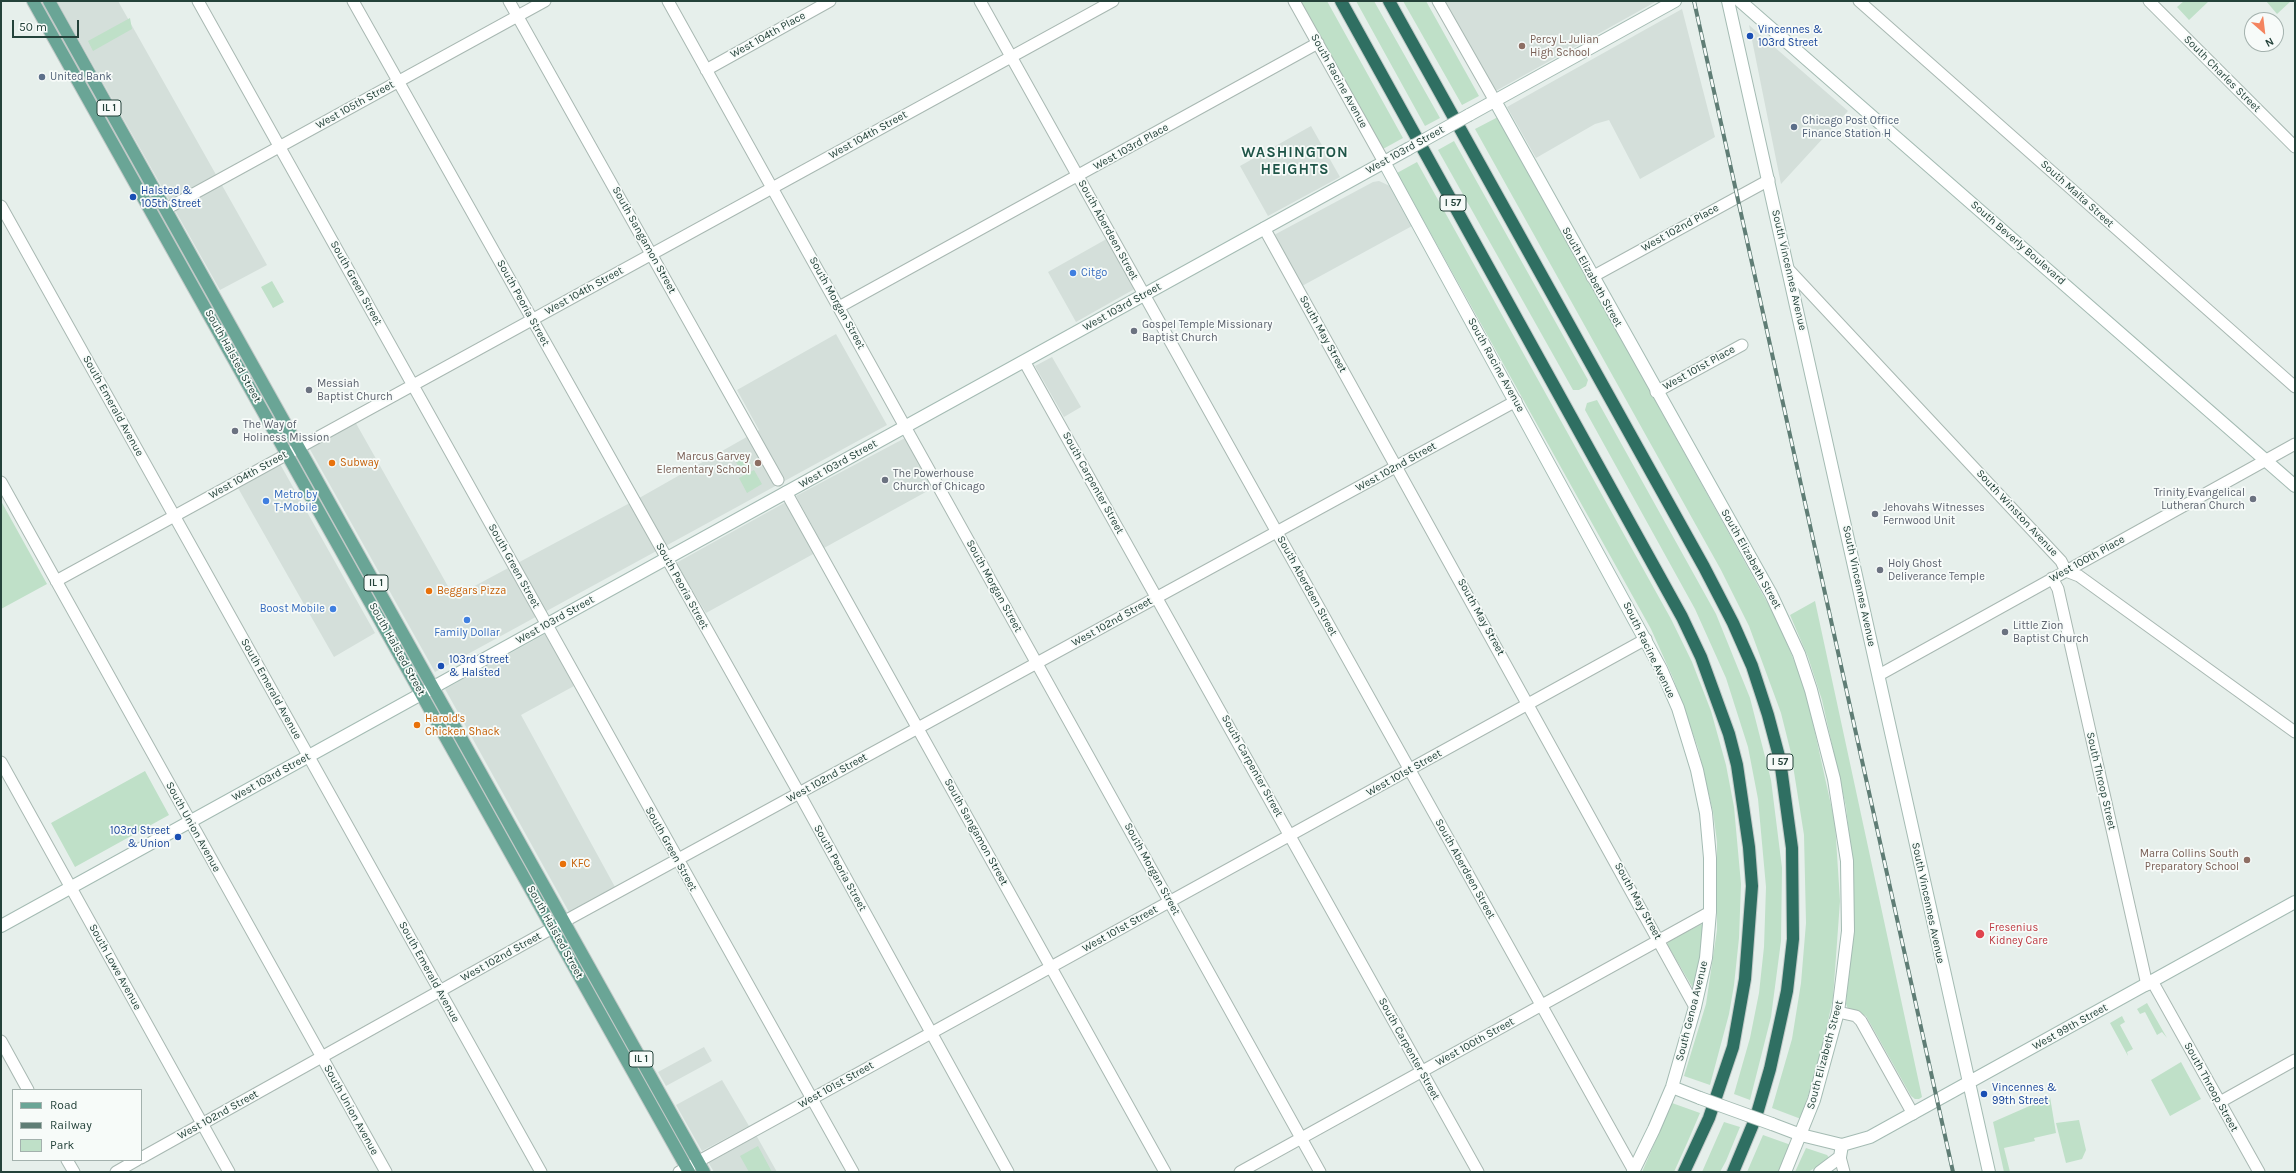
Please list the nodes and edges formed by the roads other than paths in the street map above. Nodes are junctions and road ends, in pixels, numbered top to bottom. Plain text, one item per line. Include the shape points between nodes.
1 (33, 1) edge
2 (49, 1) edge
3 (198, 1) edge
4 (353, 1) edge
5 (509, 1) edge
6 (545, 1) edge
7 (668, 1) edge
8 (830, 1) edge
9 (980, 1) edge
10 (1113, 1) edge
11 (1294, 1) edge
12 (1341, 1) edge
13 (1389, 1) edge
14 (1438, 1) edge
15 (1675, 1) edge
16 (1728, 1) edge
17 (1740, 1) edge
18 (1860, 1) edge
19 (2149, 1) edge
20 (518, 16) junction
21 (1318, 43) junction
22 (1011, 57) junction
23 (706, 70) junction
24 (398, 81) junction
25 (1495, 101) junction
26 (280, 146) junction
27 (2295, 147) edge
28 (1384, 162) junction
29 (1078, 176) junction
30 (1769, 180) junction
31 (772, 188) junction
32 (1, 206) edge
33 (166, 209) junction
34 (154, 216) junction
35 (1264, 228) junction
36 (651, 254) junction
37 (1790, 270) junction
38 (1592, 277) junction
39 (1144, 295) junction
40 (839, 307) junction
41 (532, 319) junction
42 (1742, 345) dead end
43 (1024, 361) junction
44 (413, 385) junction
45 (2295, 387) edge
46 (1656, 392) junction
47 (1516, 401) junction
48 (905, 427) junction
49 (2295, 444) edge
50 (299, 447) junction
51 (287, 453) junction
52 (2265, 460) junction
53 (1397, 466) junction
54 (778, 480) dead end
55 (1, 482) edge
56 (2295, 486) edge
57 (786, 492) junction
58 (175, 515) junction
59 (1277, 532) junction
60 (667, 558) junction
61 (2066, 571) junction
62 (2052, 578) junction
63 (56, 581) junction
64 (1157, 597) junction
65 (547, 625) junction
66 (1646, 639) junction
67 (1037, 663) junction
68 (1879, 675) junction
69 (434, 687) junction
70 (422, 694) junction
71 (1529, 704) junction
72 (918, 728) junction
73 (2295, 732) edge
74 (1686, 734) joint
75 (309, 756) junction
76 (1, 762) edge
77 (1410, 769) junction
78 (799, 793) junction
79 (190, 822) junction
80 (1290, 835) junction
81 (677, 860) junction
82 (71, 888) junction
83 (1170, 902) junction
84 (2295, 902) edge
85 (1710, 912) junction
86 (565, 921) junction
87 (1, 926) edge
88 (553, 928) junction
89 (1660, 940) junction
90 (1051, 967) junction
91 (2150, 983) junction
92 (440, 991) junction
93 (1542, 1006) junction
94 (1695, 1007) junction
95 (1838, 1012) junction
96 (931, 1033) junction
97 (1, 1042) edge
98 (322, 1057) junction
99 (2295, 1060) edge
100 (1421, 1072) junction
101 (1969, 1083) junction
102 (1672, 1087) junction
103 (27, 1089) edge
104 (812, 1099) junction
105 (2220, 1102) junction
106 (1913, 1114) junction
107 (202, 1124) junction
108 (1801, 1135) junction
109 (1302, 1138) junction
110 (1842, 1145) junction
111 (142, 1157) edge
112 (1840, 1157) junction
113 (68, 1161) edge
114 (135, 1161) edge
115 (698, 1161) junction
116 (684, 1171) edge
117 (1634, 1171) edge
118 (74, 1172) edge
119 (116, 1172) edge
120 (229, 1172) edge
121 (386, 1172) edge
122 (541, 1172) edge
123 (704, 1172) edge
124 (853, 1172) edge
125 (1008, 1172) edge
126 (1165, 1172) edge
127 (1240, 1172) edge
128 (1320, 1172) edge
129 (1478, 1172) edge
130 (1684, 1172) edge
131 (1733, 1172) edge
132 (1785, 1172) edge
133 (1820, 1172) edge
134 (1844, 1172) edge
135 (1989, 1172) edge
136 (2259, 1172) edge

1 - 34 main road, South Halsted Street / IL 1
2 - 33 main road, South Halsted Street / IL 1
3 - 26 street, South Green Street
4 - 24 street, South Peoria Street
5 - 20 street, South Sangamon Street
6 - 20 street, West 105th Street
7 - 23 street, South Morgan Street
8 - 23 street, West 104th Place
9 - 22 street, South Aberdeen Street
10 - 22 street, West 104th Street
11 - 21 street, South Racine Avenue
12 - 130 highway, I 57 via 1682,617 1701,658 1729,734 1737,765 1752,886 1745,979 1729,1060 1709,1118
13 - 131 highway, I 57 via 1704,567 1752,666 1768,715 1780,760 1792,848 1793,939 1787,991 1770,1069 1756,1117
14 - 25 street, South Elizabeth Street
15 - 25 main road, West 103rd Street
16 - 30 main road, South Vincennes Avenue
17 - 52 main road, South Beverly Boulevard
18 - 45 street, South Malta Street
19 - 27 street, South Charles Street
20 - 24 street, West 105th Street
20 - 36 street, South Sangamon Street
21 - 28 street, South Racine Avenue
21 - 29 street, West 103rd Place
22 - 29 street, South Aberdeen Street
22 - 31 street, West 104th Street
23 - 31 street, South Morgan Street
24 - 26 street, West 105th Street
24 - 41 street, South Peoria Street
25 - 28 main road, West 103rd Street, bridge
25 - 38 main road, South Elizabeth Street
26 - 33 street, West 105th Street
26 - 44 street, South Green Street
28 - 35 main road, West 103rd Street
28 - 47 main road, South Racine Avenue
29 - 39 street, South Aberdeen Street
29 - 40 street, West 103rd Place
30 - 37 main road, South Vincennes Avenue
30 - 38 street, West 102nd Place
31 - 36 street, West 104th Street
31 - 40 street, South Morgan Street
32 - 58 street, South Emerald Avenue
33 - 34 main road
33 - 50 main road, South Halsted Street / IL 1
34 - 51 main road, South Halsted Street / IL 1
35 - 39 main road, West 103rd Street
35 - 53 street, South May Street
36 - 41 street, West 104th Street
36 - 54 street, South Sangamon Street
37 - 61 street, South Winston Avenue via 2056,556
37 - 68 main road, South Vincennes Avenue
38 - 46 main road, South Elizabeth Street
39 - 43 main road, West 103rd Street
39 - 59 street, South Aberdeen Street
40 - 48 street, South Morgan Street
41 - 44 street, West 104th Street
41 - 60 street, South Peoria Street
42 - 46 street, West 101st Place
43 - 48 main road, West 103rd Street
43 - 64 street, South Carpenter Street
44 - 50 street, West 104th Street
44 - 65 street, South Green Street
46 - 95 main road, South Elizabeth Street via 1771,594 1799,654 1811,690 1834,779 1847,862 1848,932
47 - 53 street, West 102nd Street
47 - 66 main road, South Racine Avenue
48 - 57 main road, West 103rd Street
48 - 67 street, South Morgan Street
49 - 52 street, West 100th Place
50 - 51 street, West 104th Street
50 - 69 main road, South Halsted Street / IL 1
51 - 58 street, West 104th Street
51 - 70 main road, South Halsted Street / IL 1
52 - 56 main road, South Beverly Boulevard
52 - 61 street, West 100th Place
53 - 59 street, West 102nd Street
53 - 71 street, South May Street
55 - 63 street, South Union Avenue
57 - 60 main road, West 103rd Street
57 - 72 street, South Sangamon Street
58 - 63 street, West 104th Street
58 - 75 street, South Emerald Avenue
59 - 64 street, West 102nd Street
59 - 77 street, South Aberdeen Street
60 - 65 main road, West 103rd Street
60 - 78 street, South Peoria Street
61 - 62 street, West 100th Place
61 - 73 street, South Winston Avenue via 2079,576
62 - 68 street, West 100th Place
62 - 91 street, South Throop Street via 2058,589
63 - 79 street, South Union Avenue
64 - 67 street, West 102nd Street
64 - 80 street, South Carpenter Street
65 - 69 main road, West 103rd Street
65 - 81 street, South Green Street
66 - 71 street, West 101st Street
66 - 74 main road, South Racine Avenue via 1661,669
67 - 72 street, West 102nd Street
67 - 83 street, South Morgan Street
68 - 101 main road, South Vincennes Avenue
69 - 70 main road, West 103rd Street
69 - 86 main road, South Halsted Street / IL 1
70 - 75 main road, West 103rd Street
70 - 88 main road, South Halsted Street / IL 1
71 - 77 street, West 101st Street
71 - 89 street, South May Street
72 - 78 street, West 102nd Street
72 - 90 street, South Sangamon Street
74 - 85 main road, South Genoa Avenue via 1706,813 1710,858
75 - 79 main road, West 103rd Street
75 - 92 street, South Emerald Avenue
76 - 82 street, South Lowe Avenue
77 - 80 street, West 101st Street
77 - 93 street, South Aberdeen Street
78 - 81 street, West 102nd Street
78 - 96 street, South Peoria Street
79 - 82 main road, West 103rd Street
79 - 98 street, South Union Avenue
80 - 83 street, West 101st Street
80 - 100 street, South Carpenter Street
81 - 86 street, West 102nd Street
81 - 104 street, South Green Street
82 - 87 main road, West 103rd Street
82 - 107 street, South Lowe Avenue
83 - 90 street, West 101st Street
83 - 109 street, South Morgan Street
84 - 91 main road, West 99th Street
85 - 89 street, West 100th Street
85 - 94 main road, South Genoa Avenue via 1706,958
86 - 88 street, West 102nd Street
86 - 115 main road, South Halsted Street / IL 1
88 - 92 street, West 102nd Street
88 - 116 main road, South Halsted Street / IL 1
89 - 93 street, West 100th Street
89 - 94 street, South May Street
90 - 96 street, West 101st Street
90 - 126 street, South Sangamon Street
91 - 101 main road, West 99th Street
91 - 105 street, South Throop Street
92 - 98 street, West 102nd Street
92 - 122 street, South Emerald Avenue
93 - 100 street, West 100th Street
93 - 117 street, South Aberdeen Street
94 - 102 main road, South Genoa Avenue
95 - 106 street via 1856,1016 1861,1021
95 - 108 main road, South Elizabeth Street via 1814,1100
96 - 104 street, West 101st Street
96 - 125 street, South Peoria Street
97 - 103 street
98 - 107 street, West 102nd Street
98 - 121 street, South Union Avenue
99 - 105 street
100 - 109 street, West 100th Street
100 - 129 street, South Carpenter Street
101 - 106 main road, West 99th Street
101 - 135 main road, South Vincennes Avenue
102 - 108 main road, bridge
102 - 117 main road
104 - 115 street, West 101st Street
104 - 124 street, South Green Street
105 - 136 street, South Throop Street
106 - 110 main road, West 99th Street via 1870,1137
107 - 111 street, West 102nd Street
107 - 120 street, South Lowe Avenue
108 - 110 main road
108 - 132 main road, South Elizabeth Street
109 - 127 street, West 100th Street
109 - 128 street, South Morgan Street
110 - 112 main road
112 - 133 main road
112 - 134 street
113 - 118 street
114 - 119 street
115 - 116 street, West 101st Street
115 - 123 main road, South Halsted Street / IL 1

